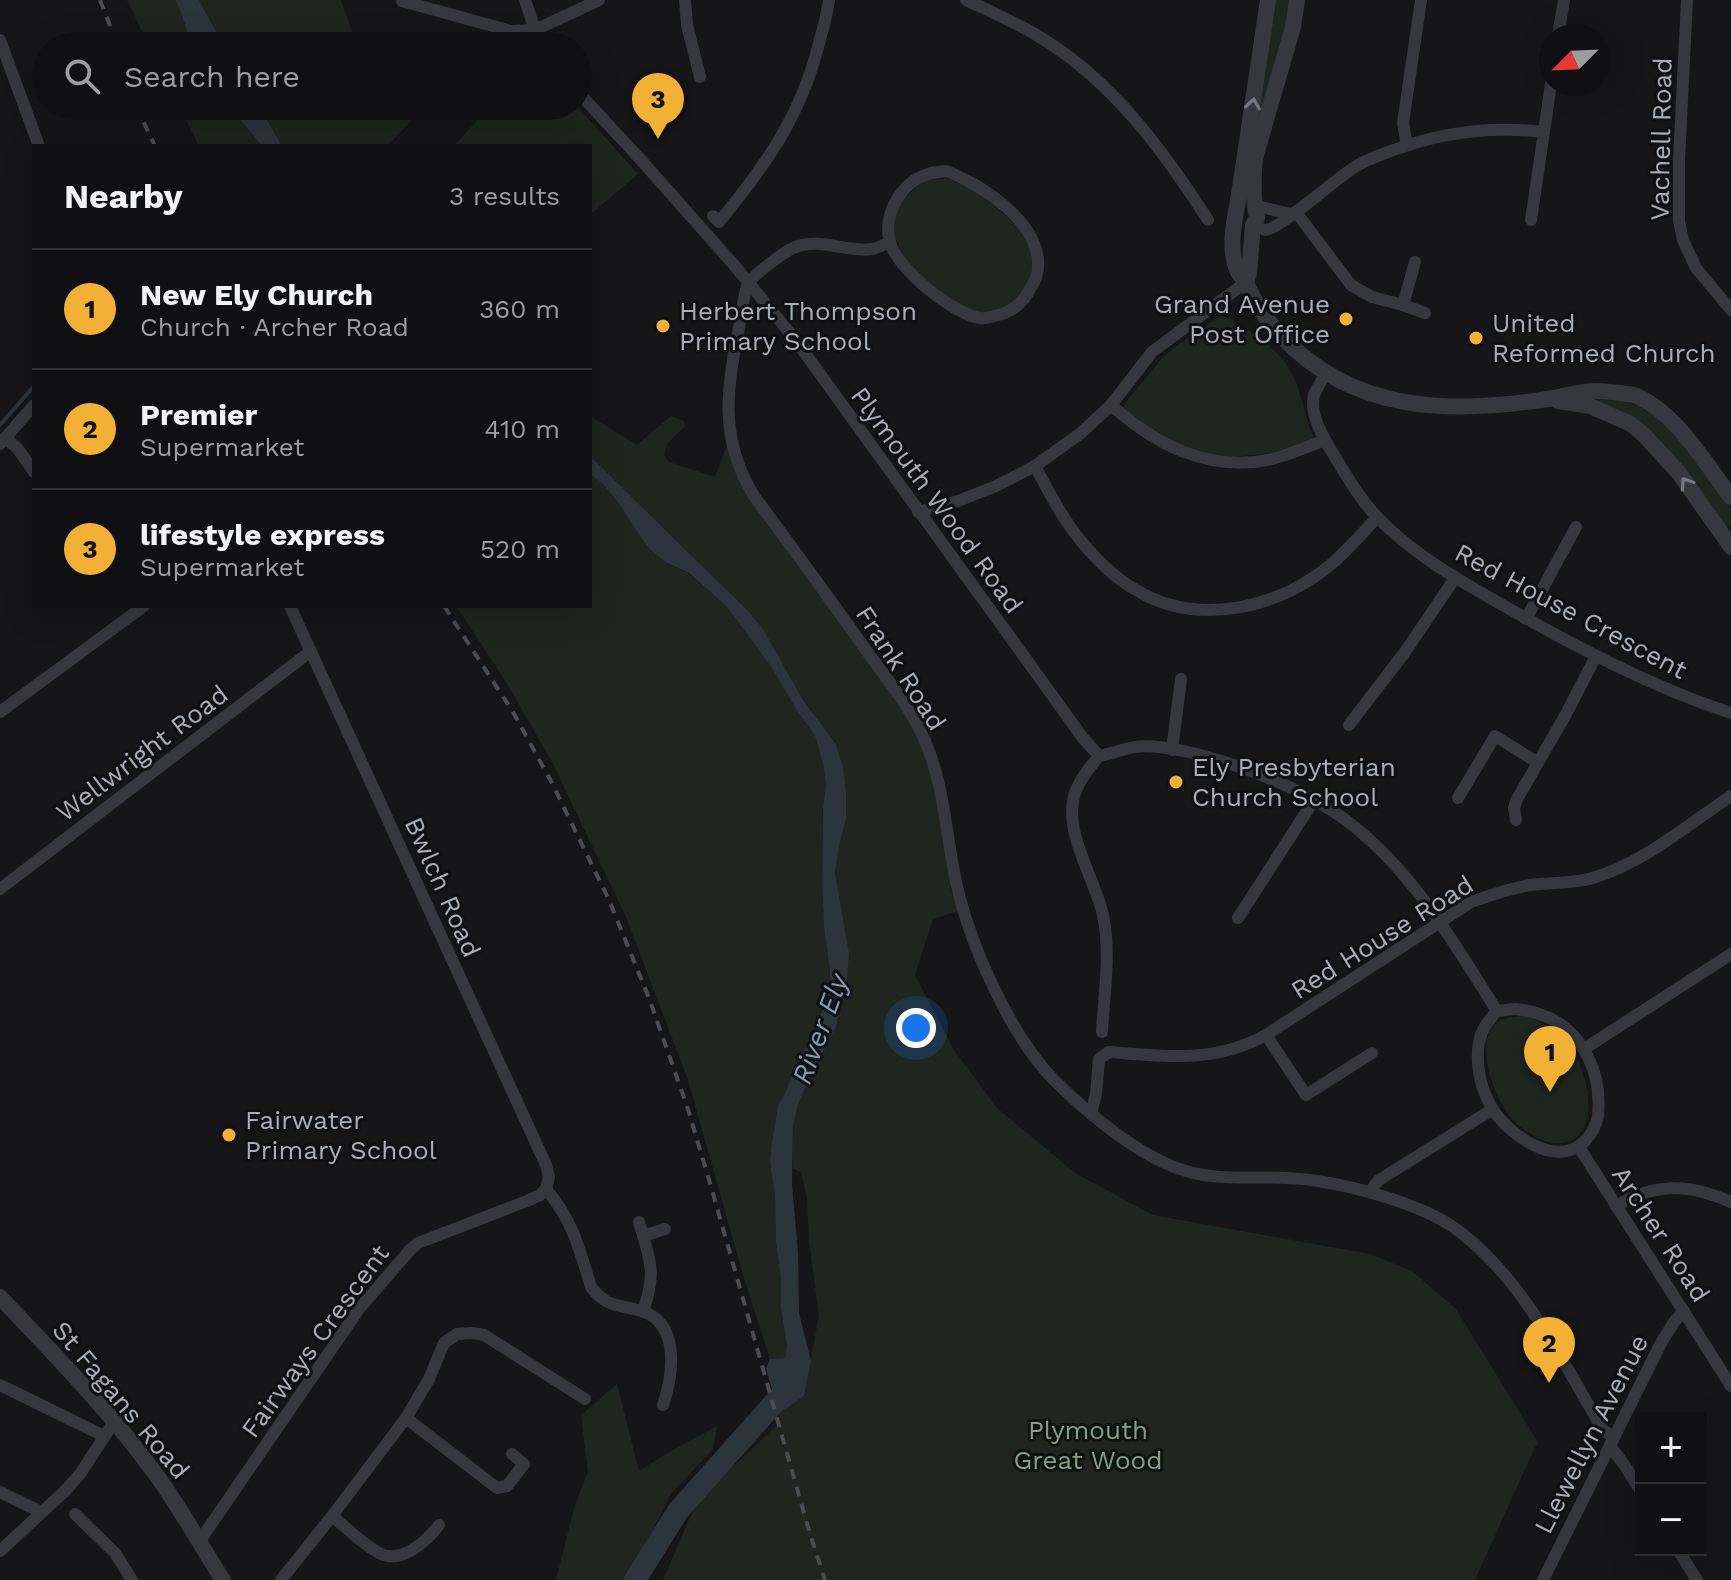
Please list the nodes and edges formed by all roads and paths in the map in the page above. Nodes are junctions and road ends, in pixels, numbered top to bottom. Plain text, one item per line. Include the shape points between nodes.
1 (525, 0) edge
2 (599, 0) edge
3 (685, 0) edge
4 (829, 0) edge
5 (966, 0) edge
6 (1268, 0) edge
7 (1297, 0) edge
8 (1421, 0) edge
9 (1564, 0) edge
10 (1687, 0) edge
11 (402, 1) edge
12 (1560, 24) edge
13 (535, 30) junction
14 (0, 40) edge
15 (700, 77) dead end
16 (1549, 96) edge
17 (592, 107) edge
18 (1544, 132) junction
19 (38, 144) edge
20 (1407, 145) junction
21 (1294, 213) junction
22 (713, 216) dead end
23 (1236, 216) junction
24 (1254, 217) junction
25 (1208, 220) dead end
26 (1531, 220) dead end
27 (890, 242) junction
28 (1415, 262) dead end
29 (1246, 282) junction
30 (748, 283) junction
31 (1403, 305) junction
32 (1731, 310) edge
33 (1425, 313) dead end
34 (1325, 374) junction
35 (1549, 399) junction
36 (1111, 405) junction
37 (32, 407) edge
38 (1325, 440) junction
39 (3, 441) edge
40 (1035, 466) junction
41 (32, 469) edge
42 (1731, 497) edge
43 (918, 512) junction
44 (1377, 517) junction
45 (1576, 527) dead end
46 (1730, 542) edge
47 (1455, 578) junction
48 (137, 608) edge
49 (291, 608) edge
50 (1526, 619) junction
51 (311, 651) junction
52 (1596, 656) junction
53 (1181, 679) dead end
54 (0, 712) edge
55 (1731, 713) edge
56 (1349, 725) dead end
57 (1172, 750) junction
58 (1099, 756) junction
59 (1537, 762) junction
60 (1731, 796) edge
61 (1458, 798) dead end
62 (1314, 800) junction
63 (1516, 820) dead end
64 (0, 889) edge
65 (1238, 918) dead end
66 (1441, 923) junction
67 (1731, 954) edge
68 (1497, 1011) junction
69 (1102, 1032) dead end
70 (1266, 1035) junction
71 (1584, 1049) junction
72 (1372, 1053) dead end
73 (1493, 1109) junction
74 (1091, 1114) junction
75 (1579, 1147) junction
76 (546, 1189) junction
77 (1372, 1193) junction
78 (1731, 1202) edge
79 (1616, 1206) junction
80 (639, 1222) dead end
81 (665, 1229) dead end
82 (643, 1236) junction
83 (0, 1297) edge
84 (643, 1311) junction
85 (1684, 1311) junction
86 (0, 1385) edge
87 (1731, 1386) edge
88 (585, 1399) dead end
89 (663, 1405) dead end
90 (406, 1418) junction
91 (109, 1429) junction
92 (1612, 1442) junction
93 (512, 1454) dead end
94 (1636, 1484) edge
95 (0, 1492) edge
96 (41, 1512) junction
97 (75, 1514) dead end
98 (332, 1516) junction
99 (439, 1525) dead end
100 (199, 1542) junction
101 (0, 1551) edge
102 (1682, 1556) edge
103 (132, 1580) edge
104 (223, 1580) edge
105 (281, 1580) edge
106 (1543, 1580) edge
107 (1697, 1580) edge

1 - 13 street
2 - 13 street
3 - 15 street
4 - 22 street via 796,111 752,181 719,222
5 - 25 street via 1040,37 1089,74 1150,136
23 -> 6 street
7 - 24 street via 1255,158
8 - 20 street via 1403,123
9 - 12 street
10 - 32 street, Vachell Road via 1679,221 1696,268
11 - 13 street via 511,31
14 - 19 street
16 - 18 street
17 - 30 street, Plymouth Wood Road
18 - 20 street via 1476,131
18 - 26 street
20 - 21 street via 1352,168
21 - 24 street via 1261,207
21 - 24 street via 1269,230
21 - 31 street via 1351,285
23 - 24 street via 1238,225 1246,228
23 - 29 street via 1235,256
24 - 29 street
27 - 27 street via 890,215 905,187 927,174 946,171 966,178 1011,213 1029,234 1038,266 1027,296 1009,312 983,319 947,304 921,283
27 - 30 street via 869,249 801,245
28 - 31 street
29 - 34 street via 1278,332
29 - 36 street via 1152,352
30 - 43 street, Plymouth Wood Road via 794,338
30 - 74 street, Frank Road via 728,407 730,437 745,481 913,716 937,776 962,905 1006,1013 1050,1075
31 - 33 street
34 - 35 street via 1359,390 1423,404 1489,406
34 - 38 street, Red House Crescent via 1313,407
35 - 42 street via 1593,391 1635,395 1666,415
46 -> 35 street via 1679,473 1631,424 1590,406
36 - 38 street via 1156,439 1214,461 1269,459
36 - 40 street
37 - 39 street
38 - 44 street, Red House Crescent
39 - 41 street via 18,449
40 - 43 street via 958,501
40 - 44 street via 1071,528 1122,581 1159,601 1192,609 1257,604 1297,587 1334,562
43 - 58 street, Plymouth Wood Road
44 - 47 street, Red House Crescent
45 - 50 street
47 - 50 street, Red House Crescent
47 - 56 street
48 - 54 street
49 - 51 street, Bwlch Road
50 - 52 street, Red House Crescent
51 - 64 street, Wellwright Road
51 - 76 street, Bwlch Road via 546,1165
52 - 55 street, Red House Crescent
52 - 59 street
53 - 57 street
57 - 58 street via 1136,747
57 - 62 street via 1252,771
58 - 69 street via 1078,786 1072,812 1103,916 1107,949
59 - 61 street via 1495,736
59 - 63 street via 1514,808
60 - 66 street, Red House Road via 1617,869 1590,879 1499,892 1471,902
62 - 65 street
62 - 66 street via 1370,841
66 - 68 street
66 - 70 street, Red House Road
67 - 71 street
68 - 71 street via 1533,1011 1554,1019
68 - 73 street via 1483,1031 1478,1055
70 - 72 street via 1306,1095
70 - 74 street, Red House Road via 1240,1048 1200,1056 1104,1054
71 - 75 street via 1597,1081 1599,1107 1597,1125
73 - 75 street via 1536,1147 1562,1152
73 - 77 street via 1379,1180
74 - 77 street, Frank Road via 1147,1153 1188,1172 1326,1182
75 - 79 street, Archer Road
76 - 84 street via 574,1232 594,1291 604,1301
76 - 100 street, Fairways Crescent via 410,1250 359,1309
77 - 92 street, Frank Road via 1439,1219 1476,1245 1523,1299
78 - 79 street via 1674,1188 1642,1193
79 - 85 street, Archer Road
80 - 82 street
81 - 82 street
82 - 84 street via 652,1277
83 - 91 street, St Fagans Road
84 - 89 street via 664,1328 669,1341 671,1371
85 - 87 street, Archer Road
85 - 92 street, Llewellyn Avenue via 1661,1343
86 - 91 street
88 - 90 street via 484,1335 457,1334 444,1343
90 - 93 street via 497,1488 507,1486 524,1464
90 - 98 street
91 - 96 street via 80,1474
91 - 100 street, St Fagans Road via 159,1478
92 - 94 street, Frank Road
92 - 106 street, Llewellyn Avenue
95 - 96 street
96 - 101 street
97 - 103 street via 115,1553
98 - 99 street via 380,1555 391,1557 420,1545
98 - 105 street
100 - 104 street, St Fagans Road
102 - 107 street

